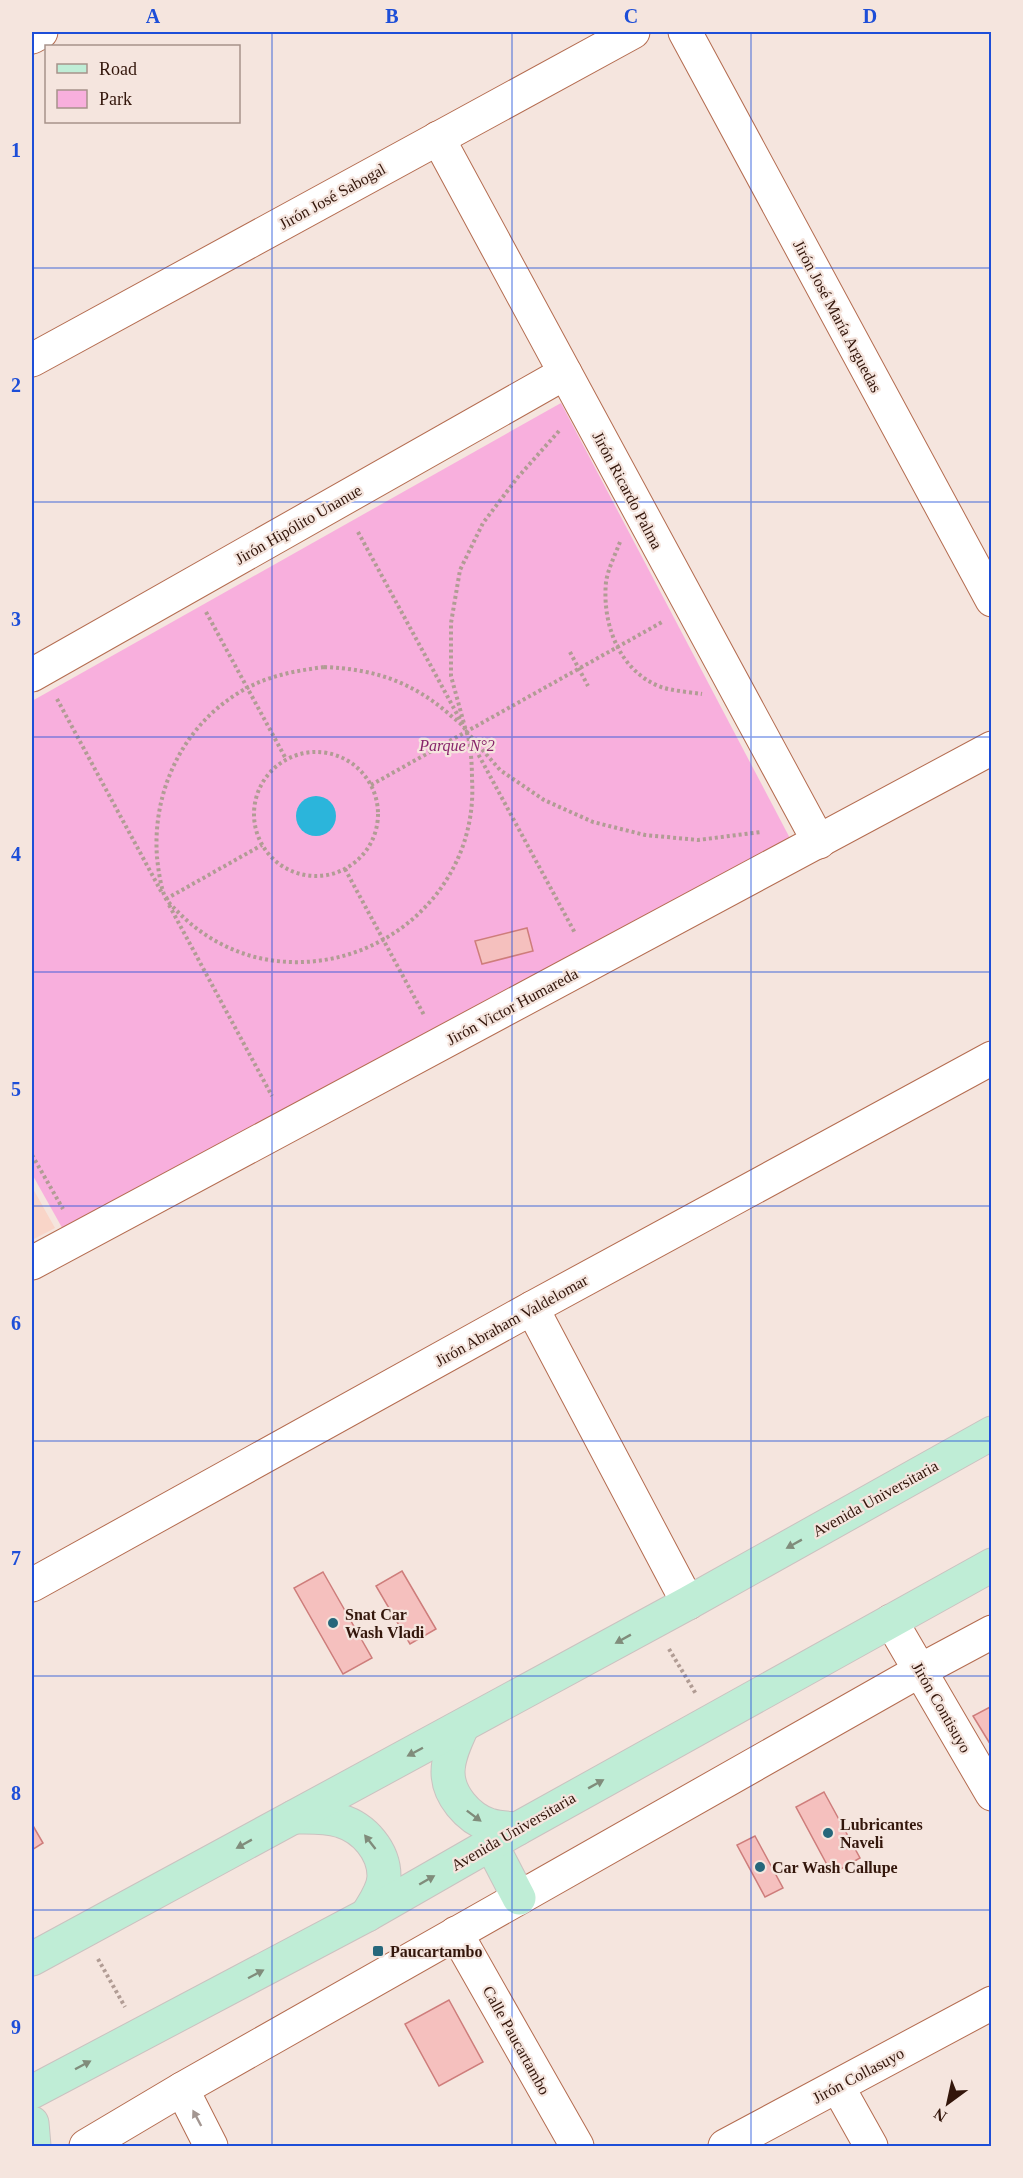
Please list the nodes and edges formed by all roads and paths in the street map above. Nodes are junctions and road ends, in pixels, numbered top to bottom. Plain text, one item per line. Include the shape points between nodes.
1 (41, 32) edge
2 (633, 32) edge
3 (685, 32) edge
4 (32, 37) edge
5 (438, 138) junction
6 (32, 360) edge
7 (571, 384) junction
8 (358, 532) dead end
9 (622, 536) dead end
10 (191, 585) junction
11 (992, 600) edge
12 (691, 606) junction
13 (617, 647) junction
14 (570, 652) dead end
15 (579, 668) junction
16 (37, 672) edge
17 (588, 686) dead end
18 (247, 688) junction
19 (709, 696) dead end
20 (466, 731) junction
21 (992, 748) edge
22 (286, 759) junction
23 (371, 785) junction
24 (813, 831) junction
25 (262, 845) junction
26 (345, 869) junction
27 (166, 899) junction
28 (577, 937) dead end
29 (384, 940) junction
30 (440, 1045) junction
31 (992, 1058) edge
32 (288, 1126) junction
33 (32, 1155) edge
34 (64, 1211) dead end
35 (32, 1263) edge
36 (532, 1308) junction
37 (992, 1433) edge
38 (992, 1565) edge
39 (32, 1585) edge
40 (688, 1604) junction
41 (891, 1621) junction
42 (654, 1622) junction
43 (992, 1632) edge
44 (921, 1670) junction
45 (711, 1720) junction
46 (462, 1727) junction
47 (992, 1794) edge
48 (294, 1817) junction
49 (504, 1836) junction
50 (519, 1898) junction
51 (367, 1915) junction
52 (83, 1932) junction
53 (456, 1933) junction
54 (32, 1959) edge
55 (992, 2003) edge
56 (140, 2035) junction
57 (838, 2086) junction
58 (182, 2090) junction
59 (32, 2092) edge
60 (32, 2123) edge
61 (101, 2143) edge
62 (34, 2146) edge
63 (212, 2146) edge
64 (577, 2146) edge
65 (725, 2146) edge
66 (871, 2146) edge

1 - 4 street
2 - 5 street, Jirón José Sabogal
3 - 11 street, Jirón José María Arguedas
5 - 6 street, Jirón José Sabogal
5 - 7 street, Jirón Ricardo Palma
7 - 10 street, Jirón Hipólito Unanue
7 - 12 street, Jirón Ricardo Palma
7 - 20 path via 562,428 483,523 460,570 451,623 451,676
8 - 20 path
9 - 13 path via 606,580 606,614
10 - 16 street, Jirón Hipólito Unanue
10 - 18 path
12 - 13 path
12 - 24 street, Jirón Ricardo Palma
13 - 15 path
13 - 19 path via 637,674 661,687
14 - 15 path
15 - 17 path
15 - 20 path
16 - 27 path
18 - 20 path via 294,671 354,669 383,675 410,687 435,702
18 - 22 path
18 - 27 path via 215,710 194,731 166,783 156,839
20 - 23 path
20 - 24 path via 500,770 544,800 593,822 645,836 707,839
20 - 28 path
20 - 29 path via 473,795 461,853 430,903 409,924
21 - 24 street, Jirón Victor Humareda
22 - 23 path via 304,752 324,752 359,769
22 - 25 path via 270,771 259,787 254,826
23 - 26 path via 378,805 377,827 369,847
24 - 30 street, Jirón Victor Humareda
25 - 26 path via 275,861 293,872 314,876
25 - 27 path
26 - 29 path
27 - 29 path via 191,925 214,941 268,960 328,960
27 - 32 path
29 - 30 path
30 - 32 street, Jirón Victor Humareda
31 - 36 street, Jirón Abraham Valdelomar
32 - 35 street, Jirón Victor Humareda
33 - 34 path
36 - 39 street, Jirón Abraham Valdelomar
36 - 40 street
37 -> 40 main road, Avenida Universitaria
38 - 41 main road, Avenida Universitaria
40 - 42 main road, Avenida Universitaria
41 - 44 street, Jirón Contisuyo
41 - 45 main road, Avenida Universitaria
42 - 45 path
42 -> 46 main road, Avenida Universitaria
43 - 44 street
44 - 47 street, Jirón Contisuyo
44 - 50 street
49 -> 45 main road, Avenida Universitaria
46 -> 48 main road, Avenida Universitaria
46 -> 49 main road via 451,1752 448,1773 453,1791 475,1819
51 -> 48 main road via 384,1877 374,1844 343,1821
48 -> 52 main road, Avenida Universitaria
49 - 50 main road
51 -> 49 main road, Avenida Universitaria
50 - 53 street
56 -> 51 main road, Avenida Universitaria
52 - 54 main road, Avenida Universitaria
52 - 56 path
53 - 58 street
53 - 64 street, Calle Paucartambo
55 - 57 street, Jirón Collasuyo
59 -> 56 main road, Avenida Universitaria
57 - 65 street, Jirón Collasuyo
57 - 66 street
58 - 61 street
63 -> 58 street
60 - 62 main road

